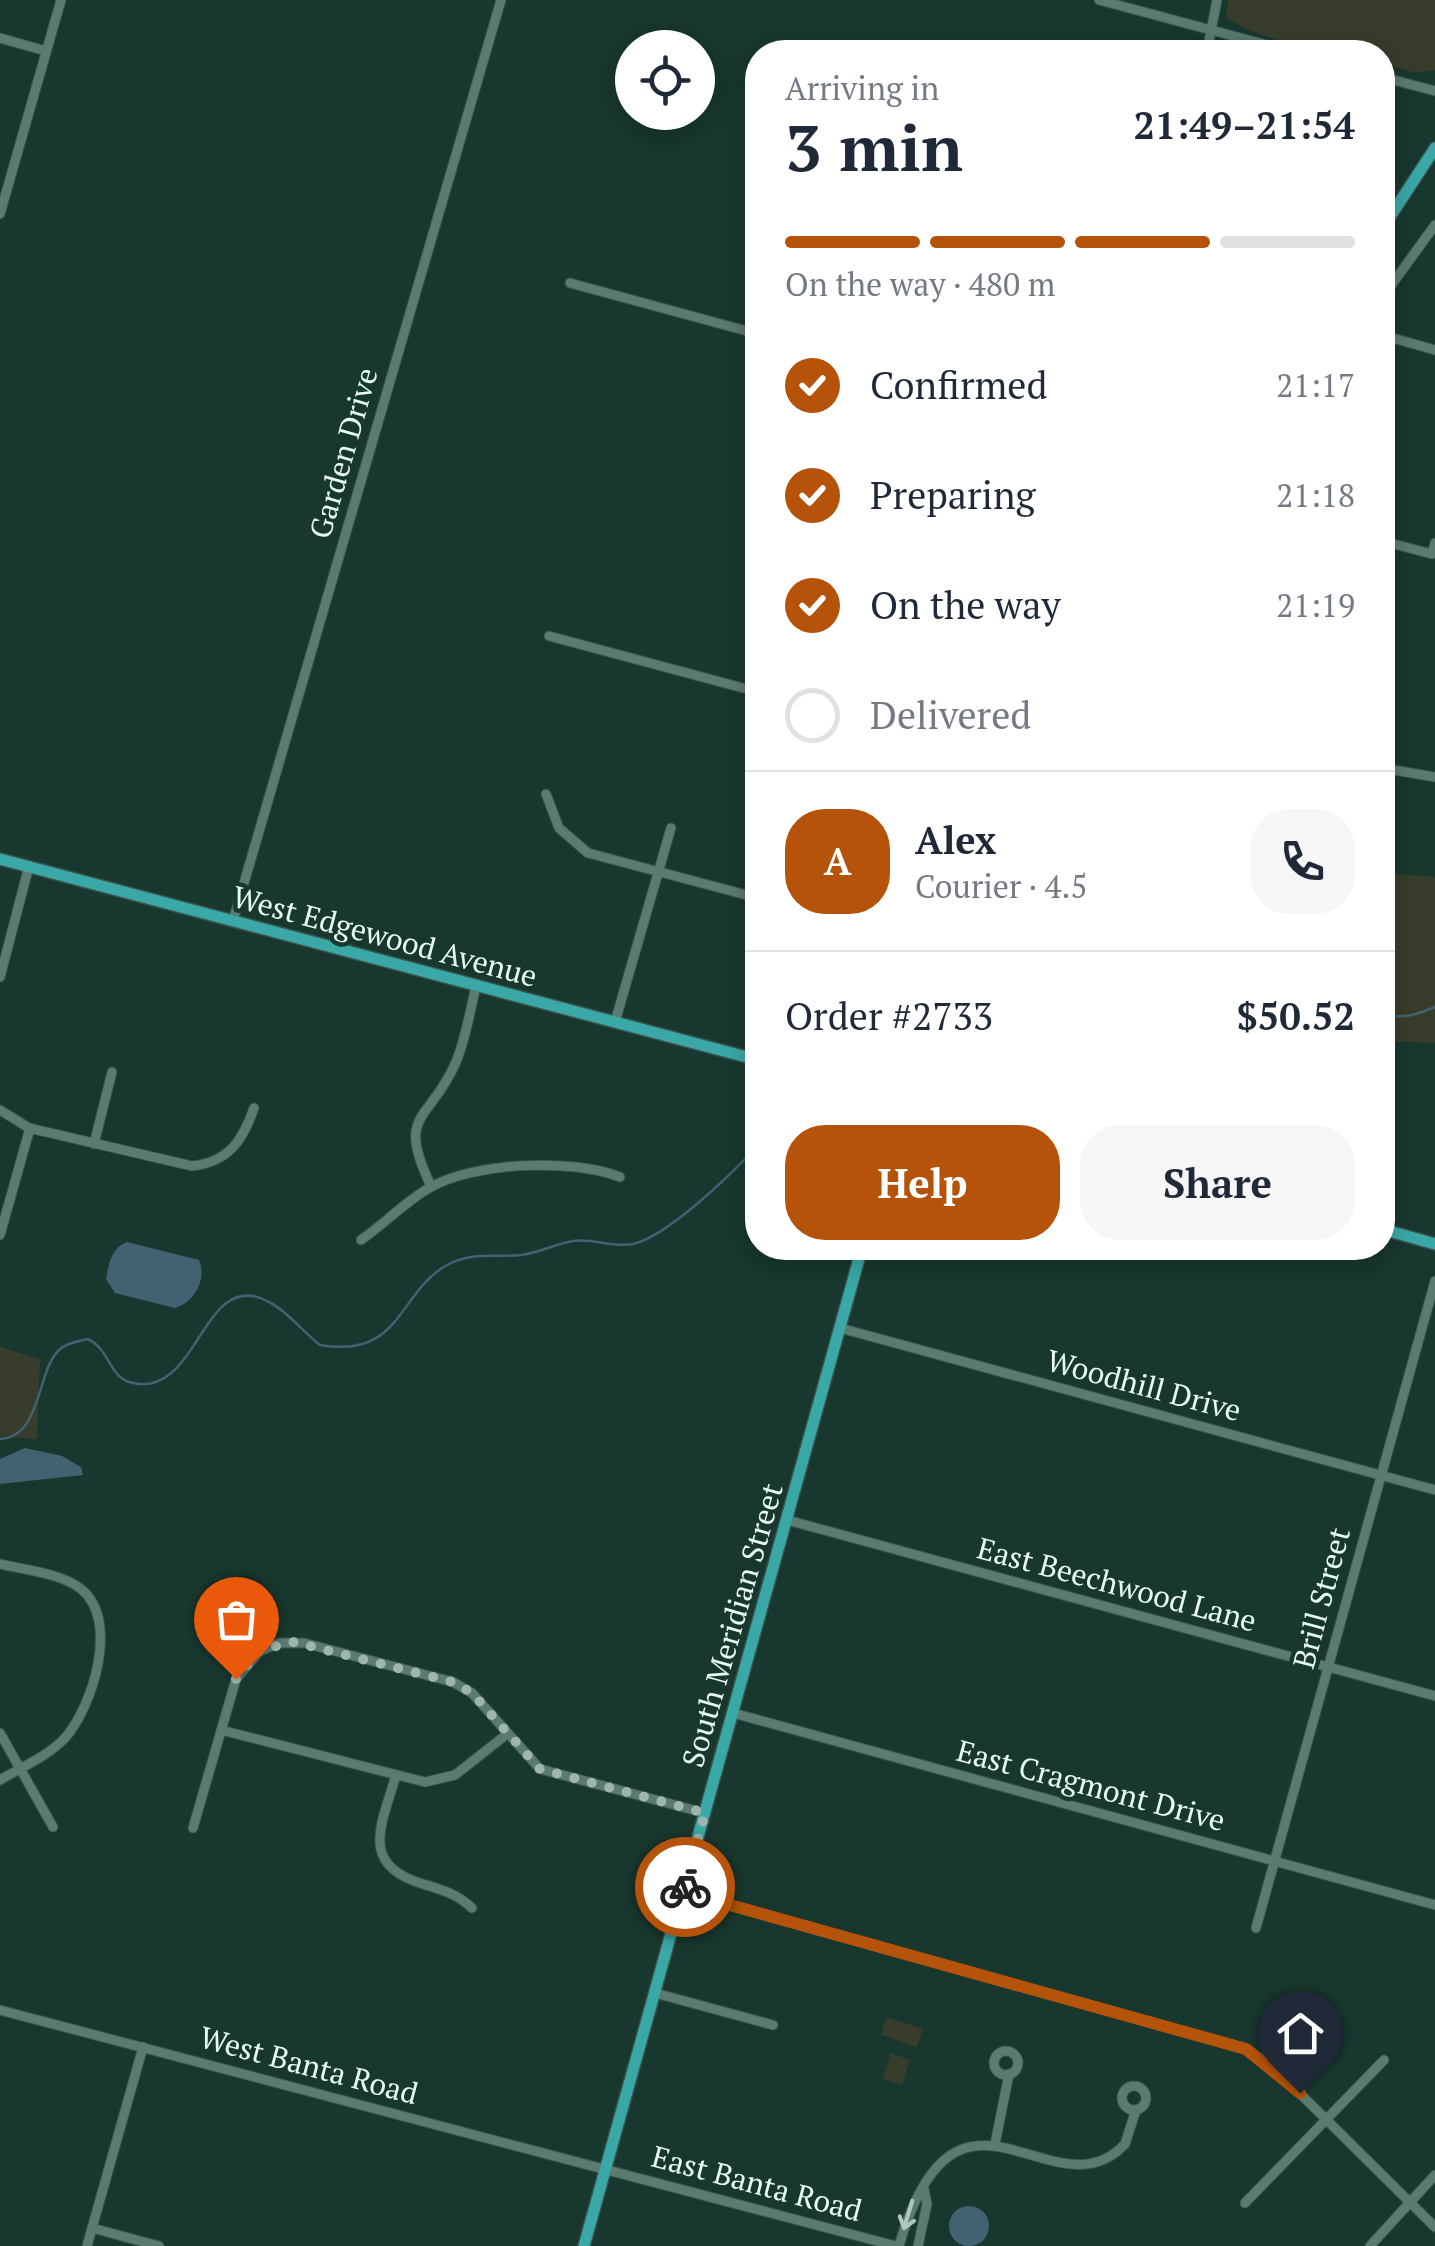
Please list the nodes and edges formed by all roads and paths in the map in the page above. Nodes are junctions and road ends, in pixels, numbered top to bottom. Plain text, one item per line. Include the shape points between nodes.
1 (61, 0) edge
2 (501, 0) edge
3 (1098, 0) edge
4 (1217, 0) edge
5 (1213, 31) junction
6 (0, 38) edge
7 (1210, 40) edge
8 (1247, 40) edge
9 (46, 52) junction
10 (1395, 80) edge
11 (1435, 91) edge
12 (1435, 148) edge
13 (1395, 209) edge
14 (0, 214) edge
15 (1435, 225) edge
16 (1395, 280) edge
17 (570, 284) dead end
18 (745, 331) edge
19 (1395, 338) edge
20 (1435, 350) edge
21 (1435, 543) edge
22 (1395, 544) edge
23 (549, 636) dead end
24 (745, 689) edge
25 (1395, 770) edge
26 (1435, 777) edge
27 (546, 794) dead end
28 (671, 828) dead end
29 (0, 859) edge
30 (29, 866) junction
31 (658, 874) junction
32 (745, 895) edge
33 (233, 920) junction
34 (0, 977) edge
35 (476, 986) junction
36 (614, 1022) junction
37 (745, 1057) edge
38 (112, 1072) dead end
39 (254, 1108) dead end
40 (0, 1110) edge
41 (30, 1128) junction
42 (94, 1144) junction
43 (620, 1178) dead end
44 (431, 1186) junction
45 (1395, 1233) edge
46 (0, 1235) edge
47 (361, 1240) dead end
48 (1435, 1244) edge
49 (859, 1260) edge
50 (1435, 1281) edge
51 (840, 1328) junction
52 (1381, 1476) junction
53 (1435, 1490) edge
54 (787, 1520) junction
55 (0, 1564) edge
56 (1328, 1666) junction
57 (1435, 1696) edge
58 (733, 1713) junction
59 (222, 1730) junction
60 (0, 1733) edge
61 (507, 1734) junction
62 (20, 1768) junction
63 (396, 1775) junction
64 (0, 1780) edge
65 (705, 1813) junction
66 (52, 1827) dead end
67 (193, 1828) dead end
68 (1274, 1861) junction
69 (683, 1892) junction
70 (1435, 1905) edge
71 (472, 1908) dead end
72 (1256, 1928) dead end
73 (654, 1993) junction
74 (0, 2010) edge
75 (772, 2025) dead end
76 (143, 2048) junction
77 (1384, 2060) dead end
78 (1009, 2074) dead end
79 (1136, 2110) dead end
80 (1326, 2119) junction
81 (995, 2144) junction
82 (605, 2169) junction
83 (1435, 2176) edge
84 (924, 2188) junction
85 (1410, 2202) junction
86 (1245, 2203) dead end
87 (1435, 2227) edge
88 (92, 2228) junction
89 (87, 2246) edge
90 (159, 2246) edge
91 (584, 2246) edge
92 (897, 2246) edge
93 (918, 2246) edge
94 (1370, 2246) edge

1 - 9 street
2 - 33 street, Garden Drive
3 - 5 street
4 - 5 street
5 - 7 street
5 - 8 street
6 - 9 street
9 - 14 street
10 - 11 street
12 - 13 main road
15 - 16 street
17 - 18 street
19 - 20 street
21 - 22 street via 1432,554
23 - 24 street
25 - 26 street
27 - 31 street via 554,822 580,850
28 - 31 street
29 - 30 main road, West Edgewood Avenue
30 - 33 main road, West Edgewood Avenue
30 - 34 street
31 - 32 street
31 - 36 street
33 - 35 main road, West Edgewood Avenue
35 - 36 main road, West Edgewood Avenue
35 - 44 street via 456,1061 415,1128 416,1154
36 - 37 main road, West Edgewood Avenue
38 - 42 street
39 - 42 street via 237,1145 200,1166
40 - 41 street
41 - 42 street
41 - 46 street
43 - 44 street via 533,1164
44 - 47 street
45 - 48 main road
49 - 51 main road, South Meridian Street
50 - 52 street, Brill Street
51 - 52 street, Woodhill Drive
51 - 54 main road, South Meridian Street
52 - 53 street, Woodhill Drive
52 - 56 street, Brill Street
54 - 56 street, East Beechwood Lane
54 - 58 main road, South Meridian Street
55 - 62 street via 72,1583 94,1602 102,1639 80,1714 58,1745
56 - 57 street, East Beechwood Lane
56 - 68 street, Brill Street
58 - 65 main road, South Meridian Street
58 - 68 street, East Cragmont Drive
59 - 61 street via 242,1668 260,1650 304,1642 453,1682 472,1693
59 - 63 street
59 - 67 street
60 - 62 street
61 - 63 street via 447,1778 425,1782
61 - 65 street via 544,1770
62 - 64 street
62 - 66 street
63 - 71 street via 380,1835 384,1859 398,1875 456,1894
65 - 69 main road, South Meridian Street
68 - 70 street, East Cragmont Drive
68 - 72 street, Brill Street
69 - 73 main road, South Meridian Street
69 - 80 street via 1246,2049
73 - 75 street
73 - 82 main road, South Meridian Street
74 - 76 street, West Banta Road
76 - 82 street, West Banta Road
76 - 88 street
77 - 80 street
78 - 81 street
79 - 81 street via 1125,2144 1096,2162 1066,2164
80 - 85 street
80 - 86 street
81 - 84 street via 952,2153
82 - 91 main road, South Meridian Street
82 - 92 street, East Banta Road
83 - 85 street
84 -> 92 street via 912,2200
84 - 93 street via 928,2204
85 - 87 street
85 - 94 street
88 - 89 street
88 - 90 street

